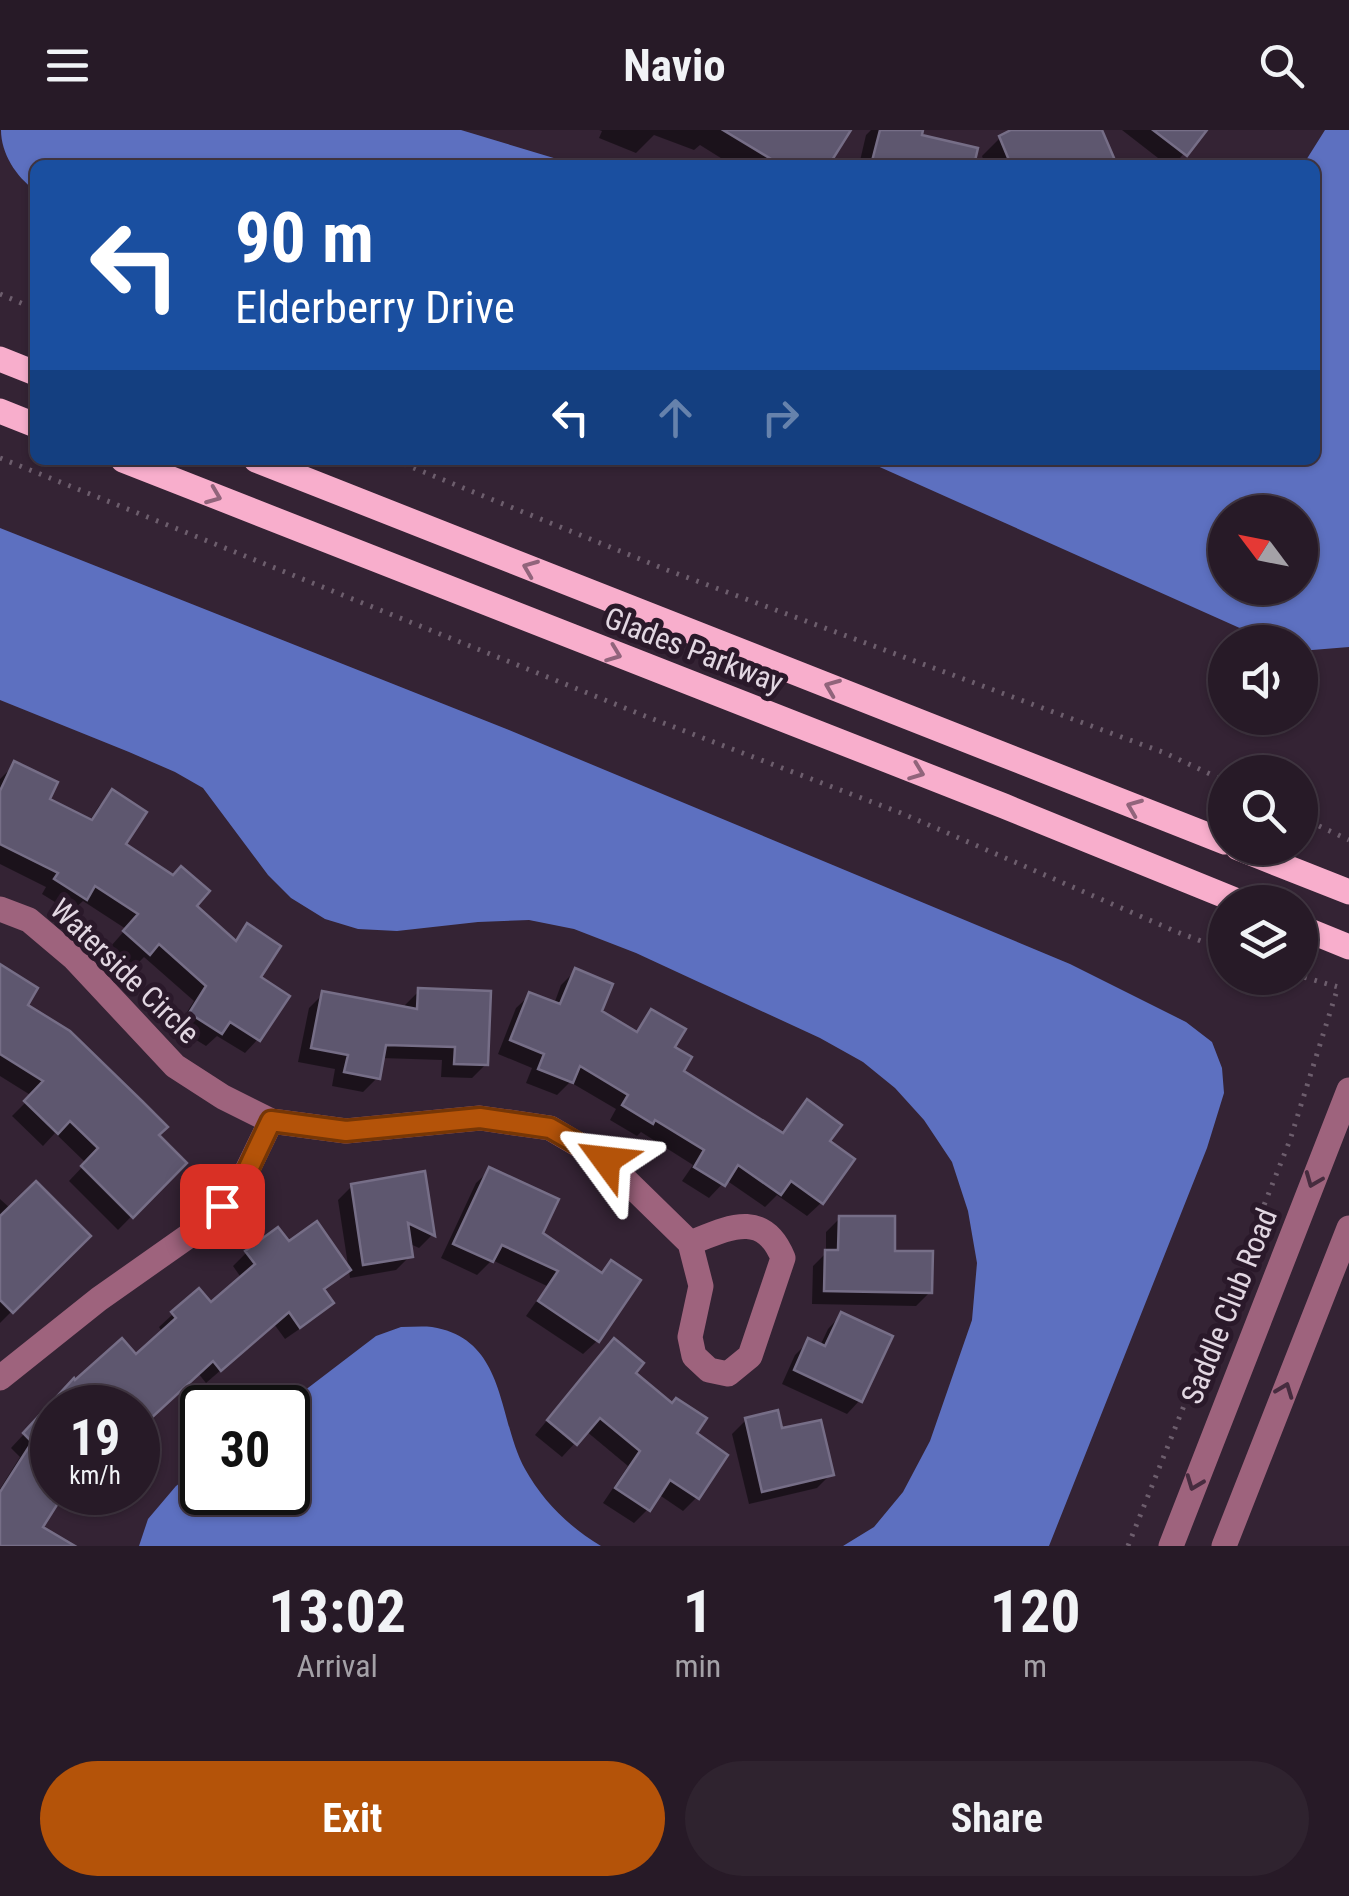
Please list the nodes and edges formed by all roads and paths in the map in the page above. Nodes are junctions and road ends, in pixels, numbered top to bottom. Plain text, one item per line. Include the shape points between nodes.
1 (0, 294) edge
2 (30, 306) edge
3 (0, 359) edge
4 (30, 371) edge
5 (0, 411) edge
6 (30, 423) edge
7 (0, 458) edge
8 (137, 465) edge
9 (269, 465) edge
10 (406, 465) edge
11 (1208, 773) edge
12 (1318, 825) edge
13 (1208, 835) edge
14 (1349, 840) edge
15 (1281, 865) edge
16 (1208, 889) edge
17 (1349, 892) edge
18 (0, 908) edge
19 (1318, 934) edge
20 (1208, 944) edge
21 (1349, 947) edge
22 (1318, 981) edge
23 (1349, 1090) edge
24 (271, 1121) junction
25 (1349, 1228) edge
26 (690, 1243) junction
27 (1, 1374) edge
28 (1128, 1546) edge
29 (1171, 1546) edge
30 (1224, 1546) edge

1 - 2 path
3 - 4 main road
5 - 6 main road
7 - 20 path via 901,813
8 -> 16 main road, Glades Parkway
13 -> 9 main road, Glades Parkway
10 - 11 path
12 - 14 path
15 - 17 main road
18 - 24 street, Waterside Circle via 29,920 74,958 175,1066
19 - 21 main road
22 - 28 path via 1338,987 1290,1140
23 -> 29 street, Saddle Club Road
24 - 26 street, Waterside Circle via 346,1131 480,1118 550,1128 606,1160
24 - 27 street via 243,1180 197,1230
30 -> 25 street
26 - 26 street via 701,1286 690,1337 694,1356 708,1370 728,1374 750,1356 783,1258 768,1232 749,1225

